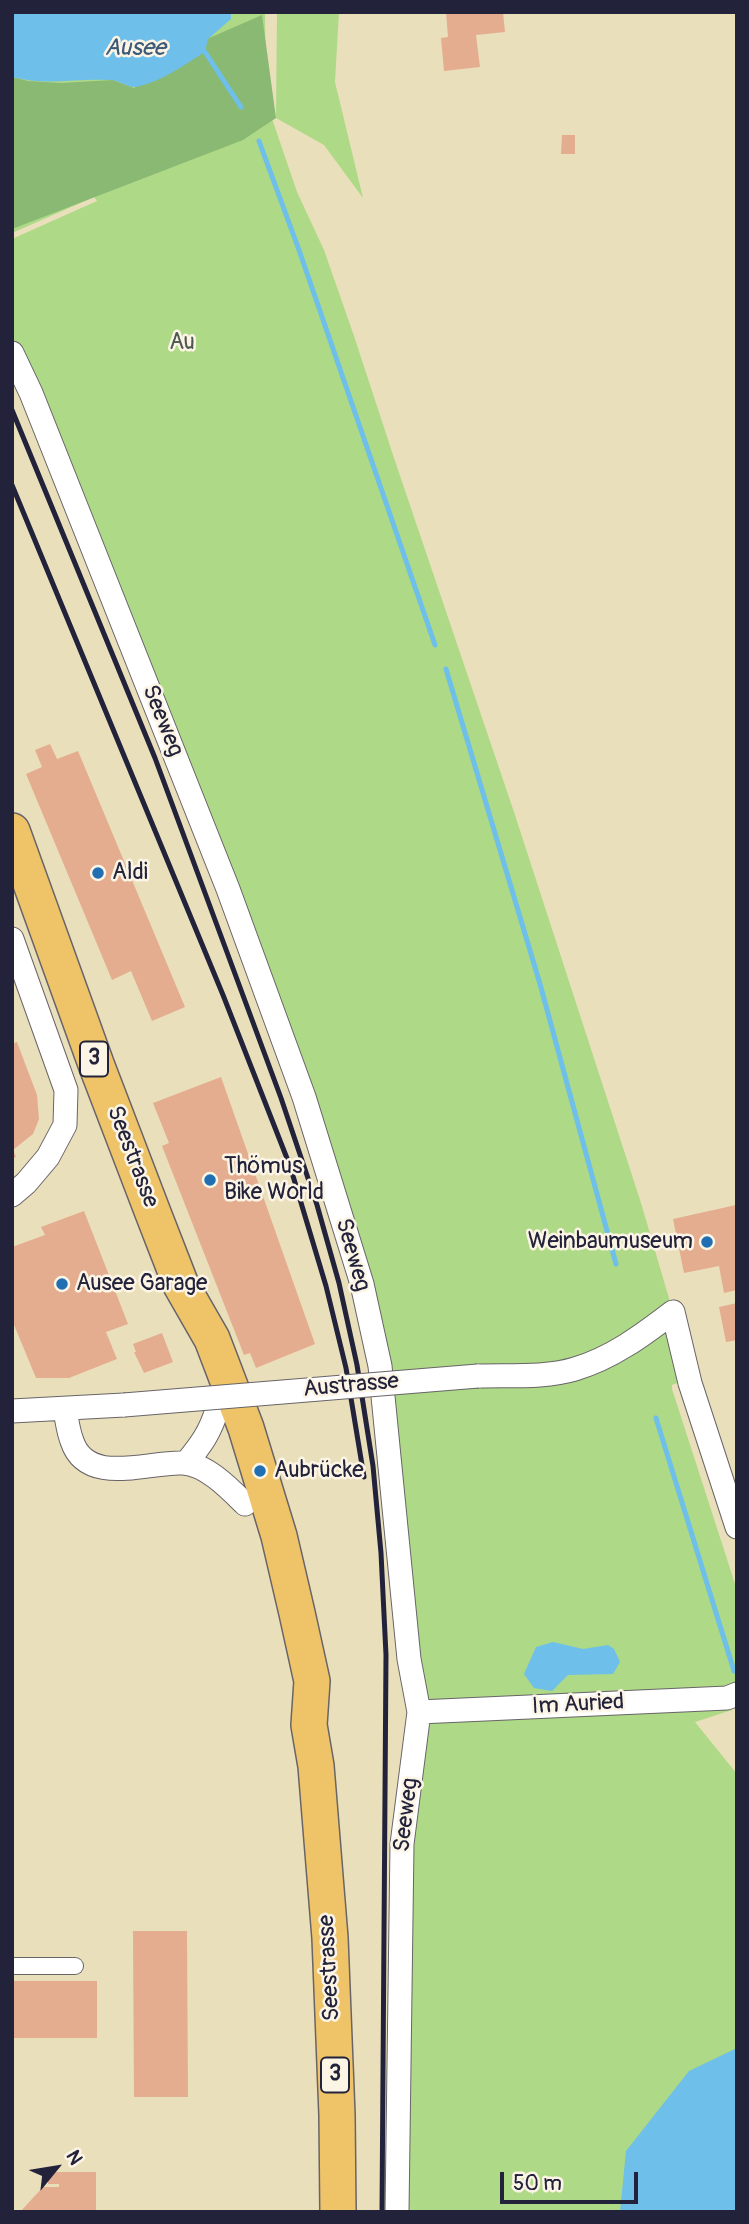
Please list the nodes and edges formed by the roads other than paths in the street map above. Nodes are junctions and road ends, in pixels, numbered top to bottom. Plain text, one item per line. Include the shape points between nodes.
1 (12, 353) edge
2 (12, 831) edge
3 (12, 939) edge
4 (12, 1195) edge
5 (181, 1285) junction
6 (217, 1409) junction
7 (12, 1410) edge
8 (65, 1410) junction
9 (186, 1463) junction
10 (245, 1504) junction
11 (737, 1527) edge
12 (737, 1695) edge
13 (419, 1713) junction
14 (309, 1725) junction
15 (12, 1966) edge
16 (75, 1966) dead end
17 (338, 2212) edge
18 (397, 2212) edge

1 - 13 street, Seeweg via 233,902 304,1097 358,1271 380,1366 409,1660
2 - 5 main road, Seestrasse / 3
3 - 4 street via 66,1090 65,1125 48,1157
5 - 6 main road, Seestrasse / 3 via 194,1347
5 - 14 main road, Seestrasse / 3 via 212,1339 264,1484 312,1681
6 - 9 street via 204,1442
6 - 10 main road, Seestrasse / 3
7 - 8 street, Austrasse
8 - 9 street via 77,1452 97,1467
8 - 11 street, Austrasse, bridge via 545,1374 600,1359 638,1339 673,1312 690,1383
9 - 10 street via 214,1475
10 - 14 main road, Seestrasse / 3 via 290,1685
12 - 13 street, Im Auried
13 - 18 street, Seeweg via 402,1844
14 - 17 main road, Seestrasse / 3 via 330,1938
15 - 16 street

